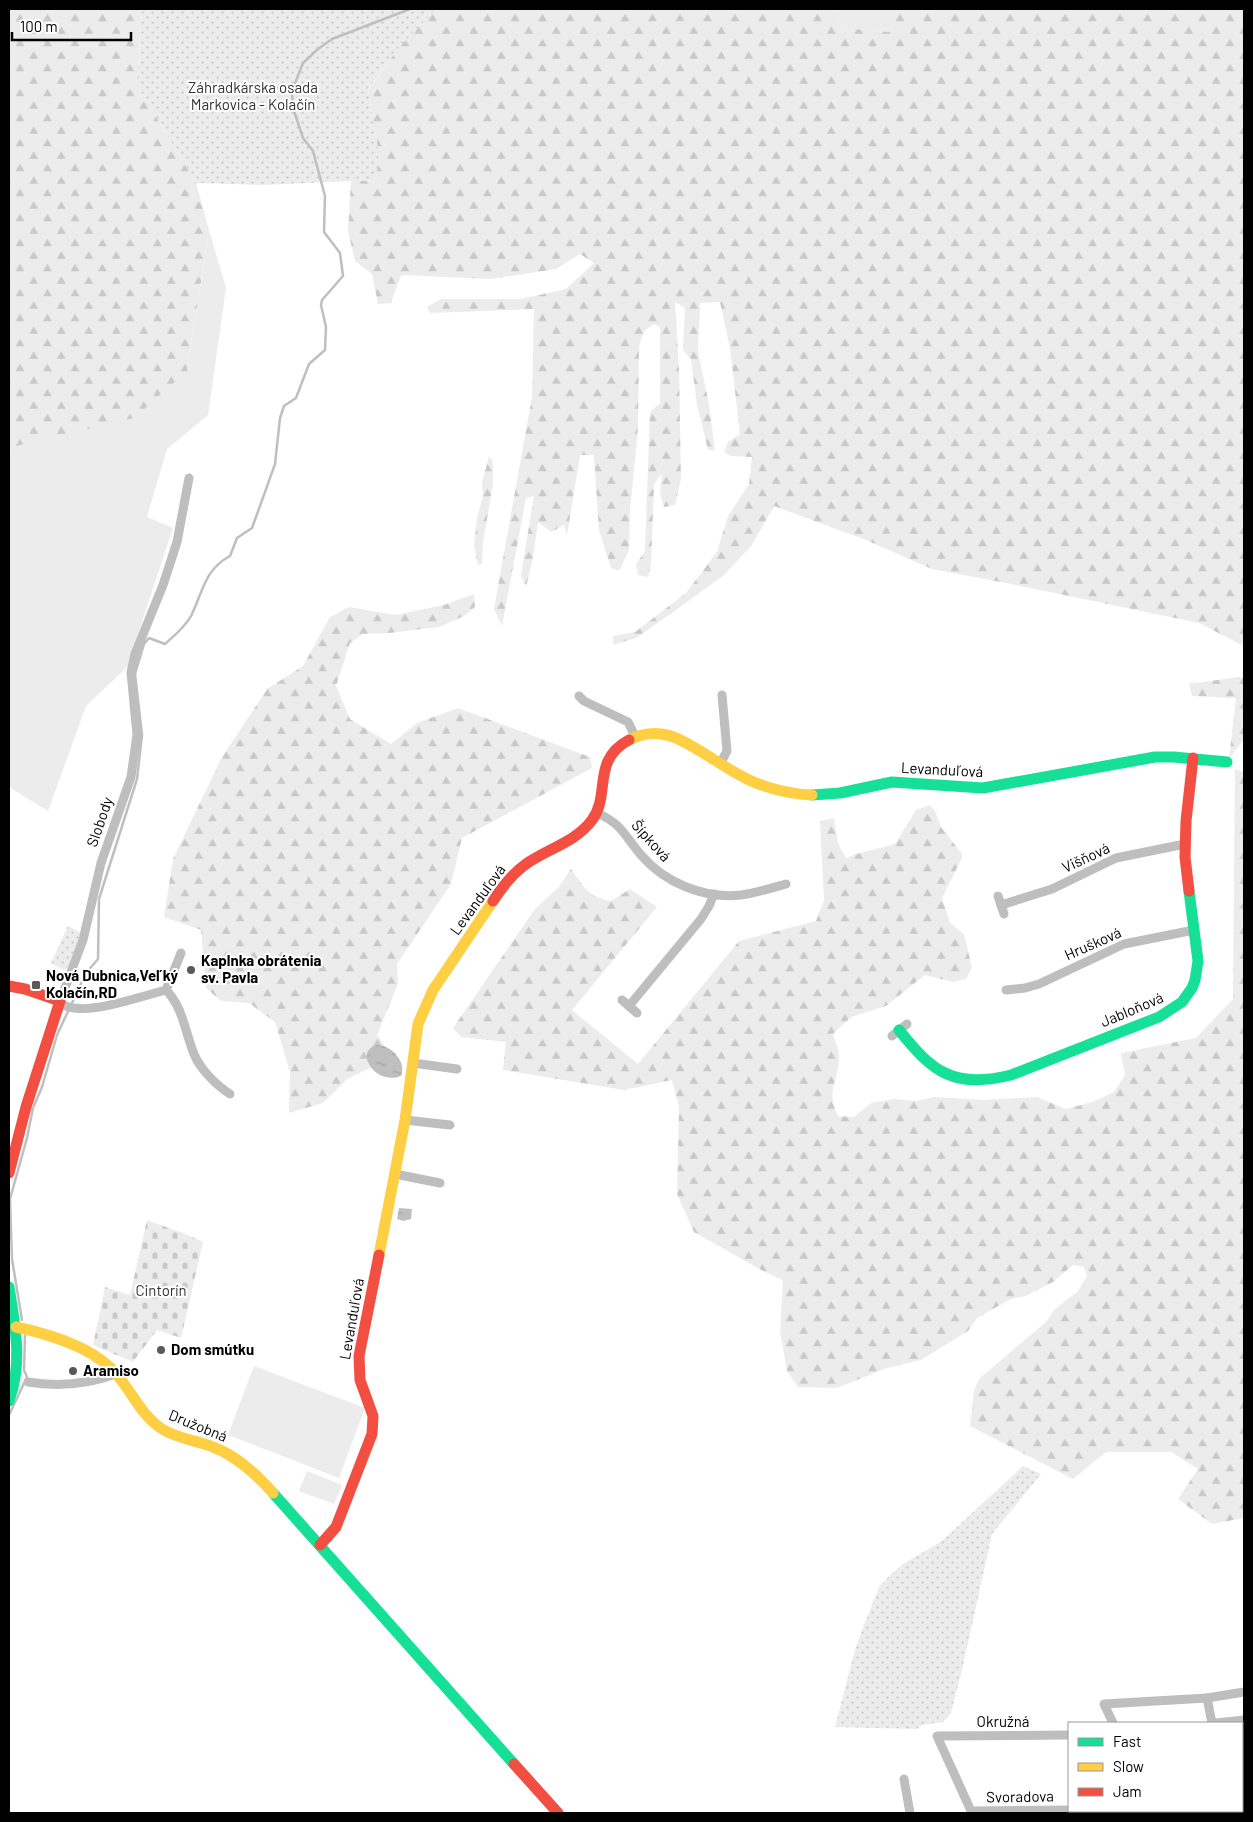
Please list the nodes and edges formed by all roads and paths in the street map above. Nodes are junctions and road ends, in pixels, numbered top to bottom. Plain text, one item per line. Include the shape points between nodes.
1 (189, 478) dead end
2 (722, 695) dead end
3 (579, 696) dead end
4 (636, 736) junction
5 (1193, 758) junction
6 (1227, 762) dead end
7 (720, 764) junction
8 (597, 813) junction
9 (1185, 844) junction
10 (786, 884) dead end
11 (714, 894) junction
12 (1001, 905) dead end
13 (1194, 930) junction
14 (182, 953) dead end
15 (9, 986) edge
16 (166, 990) junction
17 (1006, 990) dead end
18 (65, 1004) junction
19 (630, 1006) dead end
20 (899, 1030) dead end
21 (413, 1063) junction
22 (457, 1069) dead end
23 (230, 1094) dead end
24 (405, 1120) junction
25 (450, 1125) dead end
26 (9, 1174) edge
27 (395, 1174) junction
28 (440, 1184) dead end
29 (9, 1287) edge
30 (16, 1327) junction
31 (116, 1374) junction
32 (28, 1382) dead end
33 (9, 1401) edge
34 (320, 1545) junction
35 (1244, 1692) edge
36 (1208, 1698) junction
37 (1244, 1720) edge
38 (1112, 1722) edge
39 (1212, 1722) edge
40 (1225, 1722) edge
41 (1068, 1735) edge
42 (904, 1779) dead end
43 (1068, 1810) edge
44 (971, 1812) edge
45 (558, 1813) edge
46 (910, 1813) edge

1 - 18 street, Slobody via 177,542 135,654 131,672 137,735 131,777 101,863
2 - 7 street via 727,751
3 - 4 street via 628,722
4 - 7 street, Levanduľová via 654,732 680,738
4 - 8 street via 623,744 608,762
5 - 6 street, Levanduľová
5 - 7 street, Levanduľová via 1139,759 983,788 890,782 818,795 770,789
5 - 9 street, Jabloňová
8 - 11 street, Šípková via 617,824 660,873 688,888
8 - 21 street, Levanduľová via 581,831 524,865 503,887 425,1005 418,1024
9 - 12 street, Višňová via 1116,858 1052,890
9 - 13 street, Jabloňová
10 - 11 street, Šípková via 742,895
11 - 19 street via 701,919
13 - 17 street, Hrušková via 1124,944 1038,984
13 - 20 street, Jabloňová via 1198,972 1190,992 1178,1007 1006,1076 977,1081 946,1074 919,1055
14 - 16 street
15 - 18 street
16 - 18 street via 84,1009
16 - 23 street via 178,1006 194,1055 220,1087
18 - 26 street, Slobody via 26,1107
21 - 22 street
21 - 24 street, Levanduľová
24 - 25 street
24 - 27 street, Levanduľová
27 - 28 street
27 - 34 street, Levanduľová via 359,1356 360,1380 371,1408 372,1434 336,1527
29 - 30 street
30 - 31 street, Družobná via 70,1342
30 - 33 street via 16,1384
31 - 32 street via 88,1382 53,1385
31 - 34 street, Družobná via 140,1409 161,1428 231,1456 257,1476
34 - 45 street, Družobná
35 - 36 street
36 - 38 street via 1104,1704
36 - 39 street
37 - 40 street
41 - 44 street, Okružná via 937,1736
42 - 46 street
43 - 44 street, Svoradova

